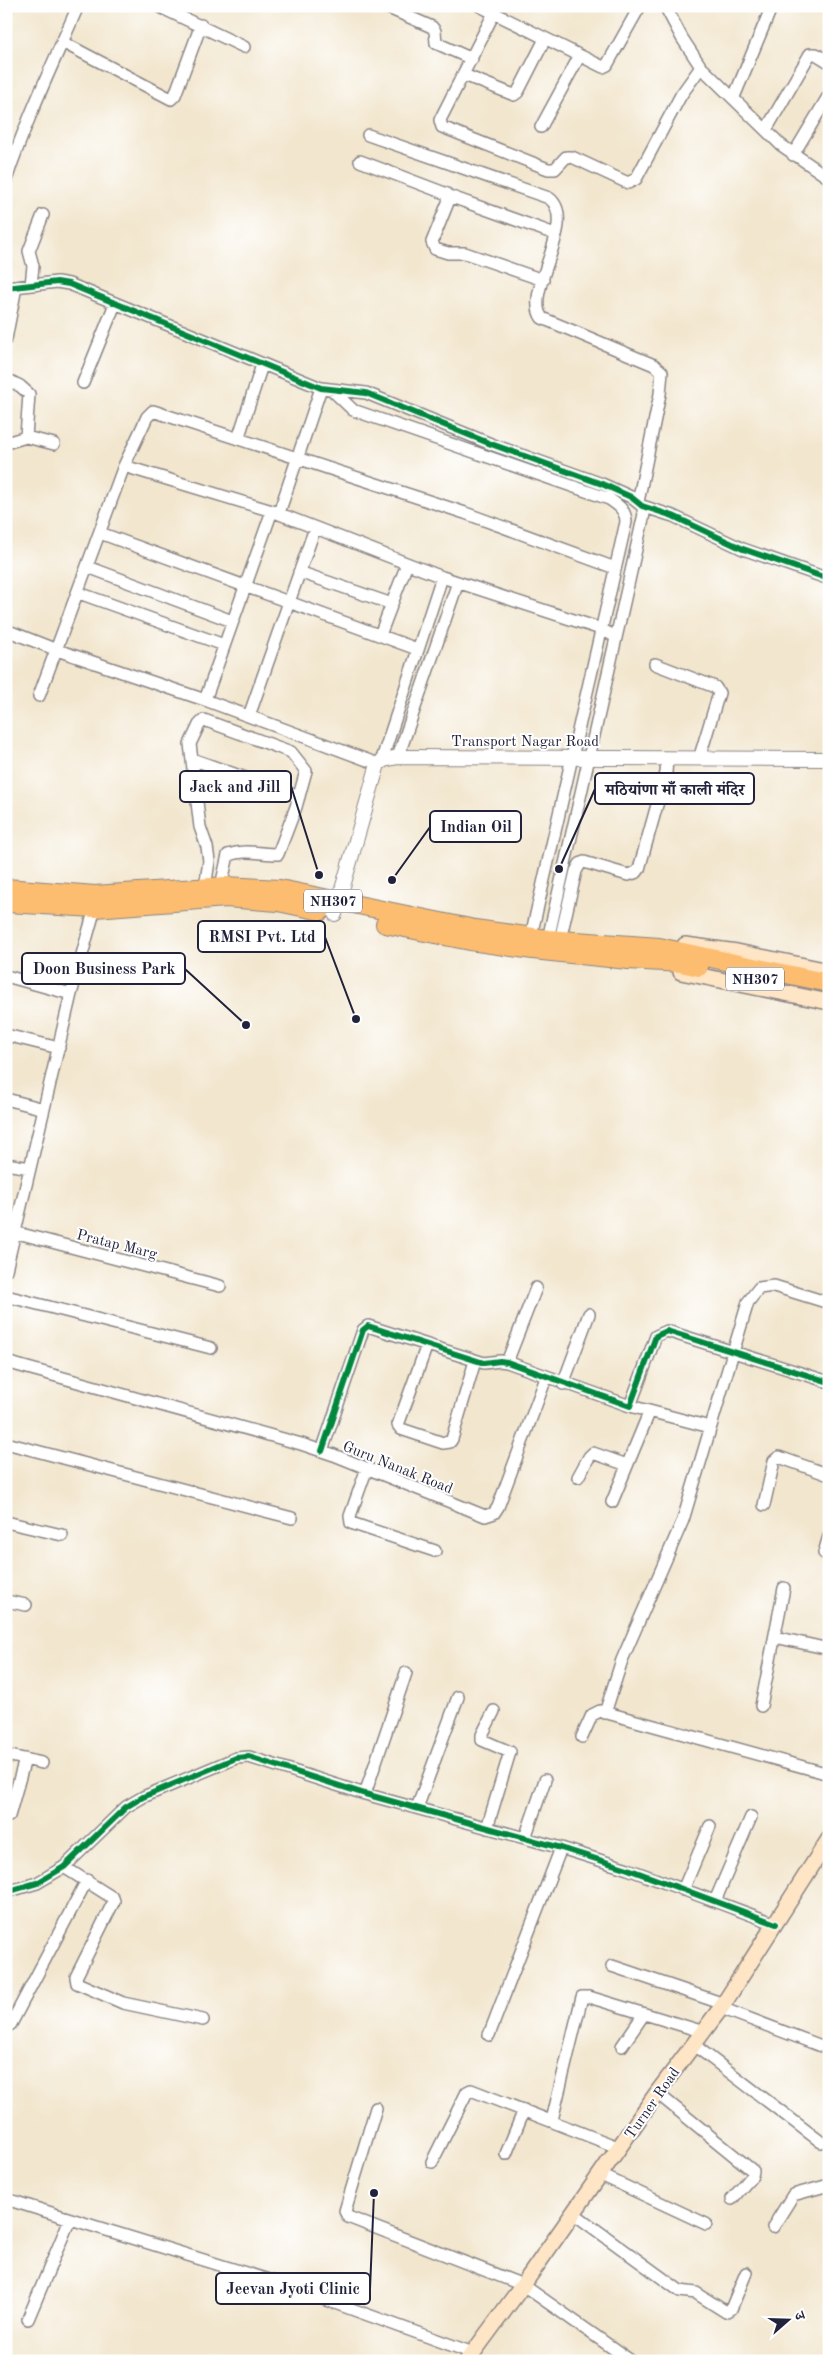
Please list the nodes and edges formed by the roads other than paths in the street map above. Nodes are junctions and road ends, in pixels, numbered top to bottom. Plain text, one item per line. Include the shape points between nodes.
1 (78, 6) edge
2 (158, 6) edge
3 (384, 6) edge
4 (480, 6) edge
5 (640, 6) edge
6 (665, 6) edge
7 (772, 6) edge
8 (494, 13) junction
9 (202, 25) junction
10 (545, 39) junction
11 (62, 42) junction
12 (244, 47) dead end
13 (579, 57) junction
14 (472, 59) junction
15 (829, 62) edge
16 (701, 67) junction
17 (464, 75) junction
18 (829, 96) edge
19 (734, 97) junction
20 (541, 126) dead end
21 (766, 130) junction
22 (368, 135) dead end
23 (793, 155) junction
24 (9, 161) edge
25 (360, 161) dead end
26 (829, 178) edge
27 (6, 180) edge
28 (449, 196) junction
29 (44, 215) dead end
30 (556, 234) junction
31 (543, 280) junction
32 (30, 285) junction
33 (11, 287) edge
34 (115, 304) junction
35 (6, 339) edge
36 (262, 365) junction
37 (6, 379) edge
38 (83, 383) dead end
39 (327, 389) junction
40 (26, 437) junction
41 (238, 439) junction
42 (482, 440) junction
43 (6, 443) edge
44 (54, 444) dead end
45 (479, 453) junction
46 (299, 458) junction
47 (124, 466) junction
48 (640, 504) junction
49 (275, 512) junction
50 (624, 512) junction
51 (315, 528) junction
52 (100, 533) junction
53 (407, 564) junction
54 (88, 567) junction
55 (615, 568) junction
56 (299, 572) junction
57 (442, 577) junction
58 (829, 579) edge
59 (458, 582) junction
60 (246, 587) junction
61 (79, 593) junction
62 (289, 602) junction
63 (392, 604) junction
64 (232, 621) junction
65 (601, 629) junction
66 (6, 630) edge
67 (380, 635) junction
68 (616, 637) junction
69 (224, 645) junction
70 (417, 649) junction
71 (57, 650) junction
72 (655, 664) dead end
73 (39, 696) dead end
74 (205, 700) junction
75 (249, 716) junction
76 (398, 757) junction
77 (192, 758) junction
78 (572, 758) junction
79 (588, 758) junction
80 (667, 758) junction
81 (698, 759) junction
82 (829, 759) edge
83 (380, 763) junction
84 (299, 796) junction
85 (207, 847) junction
86 (228, 855) junction
87 (566, 858) junction
88 (580, 864) junction
89 (213, 887) junction
90 (6, 888) edge
91 (6, 903) edge
92 (96, 908) junction
93 (337, 908) junction
94 (546, 938) junction
95 (656, 955) junction
96 (682, 957) junction
97 (829, 971) edge
98 (6, 976) edge
99 (829, 983) edge
100 (71, 994) junction
101 (829, 994) edge
102 (829, 1002) edge
103 (6, 1035) edge
104 (59, 1048) junction
105 (6, 1099) edge
106 (44, 1109) junction
107 (6, 1164) edge
108 (30, 1168) junction
109 (11, 1232) edge
110 (6, 1270) edge
111 (220, 1286) dead end
112 (536, 1288) dead end
113 (6, 1296) edge
114 (829, 1303) edge
115 (589, 1314) dead end
116 (427, 1345) junction
117 (211, 1348) dead end
118 (734, 1353) junction
119 (475, 1361) junction
120 (6, 1362) edge
121 (507, 1362) junction
122 (546, 1378) junction
123 (829, 1382) edge
124 (564, 1384) junction
125 (630, 1406) junction
126 (649, 1412) junction
127 (710, 1427) junction
128 (6, 1443) edge
129 (322, 1452) junction
130 (627, 1465) junction
131 (367, 1468) junction
132 (829, 1475) edge
133 (578, 1477) dead end
134 (612, 1502) dead end
135 (764, 1505) dead end
136 (292, 1518) dead end
137 (6, 1522) edge
138 (62, 1535) dead end
139 (829, 1536) edge
140 (435, 1551) dead end
141 (824, 1553) dead end
142 (784, 1588) dead end
143 (6, 1601) edge
144 (26, 1605) dead end
145 (775, 1637) junction
146 (829, 1649) edge
147 (406, 1673) dead end
148 (458, 1697) dead end
149 (761, 1706) dead end
150 (494, 1711) dead end
151 (605, 1712) junction
152 (582, 1737) dead end
153 (6, 1755) edge
154 (25, 1759) junction
155 (42, 1763) dead end
156 (829, 1774) edge
157 (545, 1780) dead end
158 (365, 1794) junction
159 (418, 1808) junction
160 (9, 1816) dead end
161 (750, 1817) dead end
162 (710, 1826) dead end
163 (487, 1828) junction
164 (525, 1838) junction
165 (829, 1840) edge
166 (561, 1848) junction
167 (64, 1867) junction
168 (87, 1880) junction
169 (683, 1890) junction
170 (6, 1892) edge
171 (715, 1901) junction
172 (776, 1924) junction
173 (612, 1966) dead end
174 (723, 2006) junction
175 (644, 2014) junction
176 (203, 2020) dead end
177 (6, 2027) edge
178 (704, 2032) junction
179 (489, 2036) dead end
180 (694, 2045) junction
181 (622, 2046) dead end
182 (829, 2049) edge
183 (657, 2093) junction
184 (376, 2108) dead end
185 (524, 2110) junction
186 (552, 2120) junction
187 (821, 2142) dead end
188 (620, 2148) junction
189 (506, 2154) dead end
190 (432, 2162) dead end
191 (601, 2175) junction
192 (827, 2187) edge
193 (6, 2199) edge
194 (732, 2200) dead end
195 (573, 2213) junction
196 (70, 2219) junction
197 (706, 2224) dead end
198 (773, 2227) dead end
199 (746, 2273) dead end
200 (523, 2285) junction
201 (28, 2319) dead end
202 (470, 2357) edge
203 (631, 2361) edge

1 - 11 street
2 - 9 street
3 - 14 street via 432,27 436,43
4 - 8 street
5 - 13 street via 607,65 598,66
6 - 16 street
7 - 19 street
8 - 10 street
8 - 14 street
9 - 11 street via 171,99
9 - 12 street
10 - 13 street
10 - 17 street via 514,95
11 - 24 street
13 - 20 street
14 - 17 street
15 - 21 street via 810,54
16 - 17 street via 681,95 636,179 628,183 572,157 566,157 555,169 548,169 442,127 440,120
16 - 19 street
18 - 23 street
19 - 21 street
21 - 23 street
22 - 30 street via 549,198 555,202 560,219
23 - 26 street
24 - 27 street
25 - 28 street
28 - 30 street
28 - 31 street via 432,242 434,248 448,253 465,253
29 - 32 street via 29,251 33,266
30 - 31 street
31 - 48 street via 537,308 542,318 654,365 662,372
32 - 33 street
32 - 34 street via 64,283
33 - 35 street
34 - 36 street
34 - 38 street
36 - 39 street
36 - 41 street
37 - 40 street via 29,394
39 - 42 street via 366,393
39 - 45 street via 353,410
39 - 46 street
40 - 43 street
40 - 44 street
41 - 46 street
41 - 47 street via 153,411 147,417
42 - 45 street
42 - 48 street via 602,484
45 - 50 street via 609,499
46 - 49 street
46 - 55 street via 465,513
47 - 49 street
47 - 52 street
48 - 50 street
48 - 58 street via 743,549
48 - 68 street via 644,514
49 - 51 street
49 - 60 street
50 - 55 street via 626,522
51 - 53 street
51 - 56 street
52 - 54 street
52 - 60 street
53 - 57 street
53 - 63 street
54 - 61 street
54 - 64 street
55 - 65 street
56 - 62 street
56 - 63 street
57 - 59 street
57 - 70 street
59 - 65 street
59 - 76 street
60 - 62 street
60 - 64 street
61 - 69 street
61 - 71 street
62 - 67 street
62 - 75 street
63 - 67 street
64 - 69 street
65 - 68 street
65 - 78 street
66 - 71 street
67 - 70 street
68 - 79 street
69 - 74 street
70 - 83 street
71 - 73 street
71 - 74 street
72 - 81 street via 714,687 719,693
74 - 75 street
75 - 83 street
76 - 78 street, Transport Nagar Road
76 - 83 street, Transport Nagar Road
77 - 84 street
77 - 84 street via 190,744 204,720 236,731 291,752 306,771
77 - 85 street via 200,828
78 - 79 street, Transport Nagar Road
78 - 94 street
79 - 80 street, Transport Nagar Road
79 - 87 street
80 - 81 street, Transport Nagar Road
80 - 88 street via 666,773 636,872 628,875 584,862
81 - 82 street, Transport Nagar Road
83 - 93 street
84 - 86 street via 278,854 249,850
85 - 86 street
85 - 89 street
86 - 89 street
87 - 88 street
87 - 94 street
88 - 94 street
89 - 90 highway, NH307 via 95,895
89 - 93 highway, NH307 via 252,886 280,890
91 - 92 highway, NH307
92 - 93 highway, NH307 via 226,898
92 - 100 street
93 - 94 highway, NH307
93 - 95 highway, NH307 via 486,944
94 - 95 highway, NH307
95 - 96 highway, NH307
95 - 97 main road via 680,945
95 - 102 main road via 677,971
96 - 99 highway, NH307
96 - 101 highway, NH307
98 - 100 street
100 - 104 street
103 - 104 street
104 - 106 street
105 - 106 street
106 - 108 street
107 - 108 street
108 - 109 street
109 - 110 street
109 - 111 street, Pratap Marg
112 - 121 street
113 - 117 street
114 - 118 street via 774,1286 759,1288 744,1310
115 - 124 street
116 - 119 street
116 - 119 street via 398,1425 401,1429 443,1443 452,1439
116 - 129 street via 372,1326 365,1327
118 - 123 street
118 - 125 street via 673,1332 661,1332 656,1336
118 - 127 street
119 - 121 street via 488,1364 500,1360
120 - 129 street, Guru Nanak Road
121 - 122 street
122 - 124 street
122 - 131 street, Guru Nanak Road via 498,1507 490,1516
124 - 125 street
125 - 126 street
126 - 127 street
126 - 130 street
127 - 151 street via 683,1520 622,1660
128 - 136 street
129 - 131 street, Guru Nanak Road
130 - 133 street via 593,1453
130 - 134 street
131 - 140 street via 350,1516 351,1523
132 - 135 street via 779,1457 774,1461
137 - 138 street
139 - 141 street
142 - 145 street
143 - 144 street
145 - 146 street
145 - 149 street
147 - 158 street
148 - 159 street
150 - 163 street via 482,1740 510,1752
151 - 152 street via 592,1715
151 - 156 street
153 - 154 street
154 - 155 street
154 - 160 street
157 - 164 street
158 - 159 street
158 - 167 street via 257,1758 236,1758 126,1807
159 - 163 street
161 - 171 street
162 - 169 street
163 - 164 street
164 - 166 street
165 - 172 main road, Turner Road
166 - 169 street
166 - 179 street
167 - 168 street
167 - 170 street via 37,1883
168 - 176 street via 114,1902 76,1977 77,1984 123,2002
168 - 177 street via 12,2024
169 - 171 street
171 - 172 street
172 - 174 main road, Turner Road
173 - 174 street
174 - 178 main road, Turner Road
174 - 182 street
175 - 178 street
175 - 181 street
175 - 186 street via 589,1997 581,1999
178 - 180 main road, Turner Road
180 - 183 main road, Turner Road
180 - 187 street
183 - 188 main road, Turner Road
183 - 194 street via 751,2169 752,2176
184 - 200 street via 345,2211 348,2217
185 - 186 street
185 - 189 street
185 - 190 street via 474,2091 467,2092
186 - 188 street
188 - 191 main road, Turner Road
191 - 195 main road, Turner Road
191 - 197 street
192 - 198 street via 793,2195
193 - 196 street
195 - 199 street via 680,2291 696,2293 726,2312 731,2310
195 - 200 main road, Turner Road
196 - 201 street
196 - 202 street via 288,2286
200 - 202 main road, Turner Road
200 - 203 street

